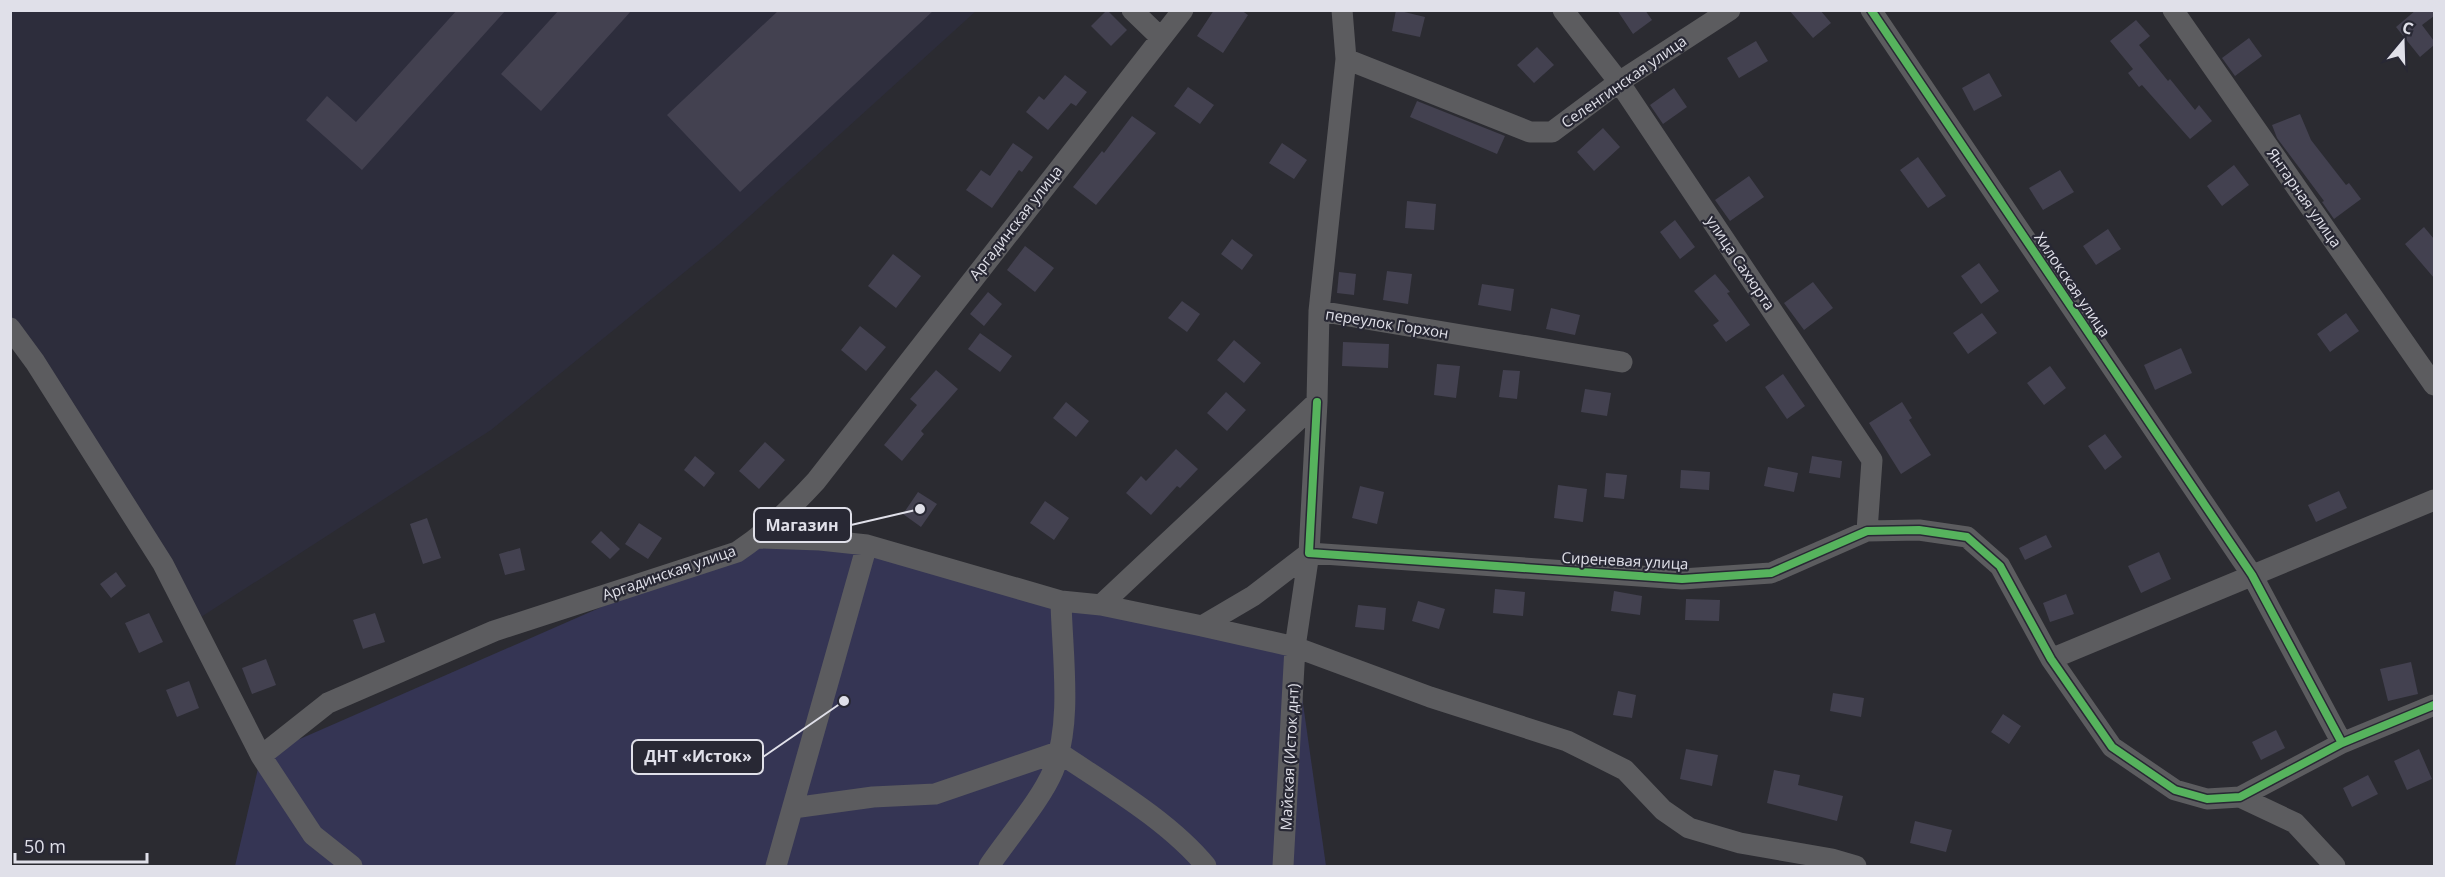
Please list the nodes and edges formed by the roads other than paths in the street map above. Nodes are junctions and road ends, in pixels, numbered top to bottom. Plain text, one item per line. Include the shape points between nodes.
1 (1132, 10) edge
2 (1183, 10) edge
3 (1342, 10) edge
4 (1563, 10) edge
5 (1730, 10) edge
6 (1871, 10) edge
7 (2173, 10) edge
8 (1161, 38) junction
9 (1346, 59) junction
10 (1619, 82) junction
11 (1319, 311) junction
12 (10, 328) edge
13 (1622, 362) dead end
14 (2434, 385) edge
15 (1317, 402) junction
16 (2434, 500) edge
17 (1868, 531) junction
18 (759, 538) junction
19 (867, 545) junction
20 (1308, 553) junction
21 (2252, 575) junction
22 (1061, 602) junction
23 (1101, 605) junction
24 (1202, 626) junction
25 (1295, 647) junction
26 (2051, 658) junction
27 (2434, 705) edge
28 (2342, 743) junction
29 (1059, 752) junction
30 (261, 756) junction
31 (2240, 797) junction
32 (793, 807) junction
33 (1830, 863) edge
34 (1284, 866) edge
35 (352, 867) edge
36 (776, 867) edge
37 (989, 867) edge
38 (1206, 867) edge
39 (1856, 867) edge
40 (2335, 867) edge

1 - 8 street
2 - 8 street, Аргадинская улица
3 - 9 street
4 - 10 street, улица Сахюрта
5 - 10 street, Селенгинская улица
6 - 21 street, Хилокская улица
7 - 14 street, Янтарная улица
8 - 18 street, Аргадинская улица via 816,481
9 - 10 street, Селенгинская улица via 1530,132 1552,132
9 - 11 street
10 - 17 street, улица Сахюрта via 1872,460
11 - 13 street, переулок Горхон
11 - 15 street, переулок Горхон
12 - 30 street via 163,564
15 - 20 street, переулок Горхон
15 - 23 street
16 - 21 street
17 - 20 street, Сиреневая улица via 1771,573 1682,579
17 - 26 street, Сиреневая улица via 1919,530 1967,537 2000,566
18 - 19 street
18 - 30 street, Аргадинская улица via 737,552 494,631 328,703
19 - 22 street
19 - 32 street
20 - 24 street via 1253,596
20 - 25 street
21 - 26 street
21 - 28 street, Хилокская улица
22 - 23 street
22 - 29 street via 1065,729
23 - 24 street
24 - 25 street
25 - 33 street via 1566,741 1625,770 1663,810 1689,828
25 - 34 street, Майская (Исток днт)
26 - 31 street via 2112,747 2175,790 2207,799
27 - 28 street
28 - 31 street
29 - 32 street via 935,794
29 - 37 street via 1053,772
29 - 38 street via 1140,807
30 - 35 street via 313,835
31 - 40 street via 2295,823
32 - 36 street
33 - 39 street

